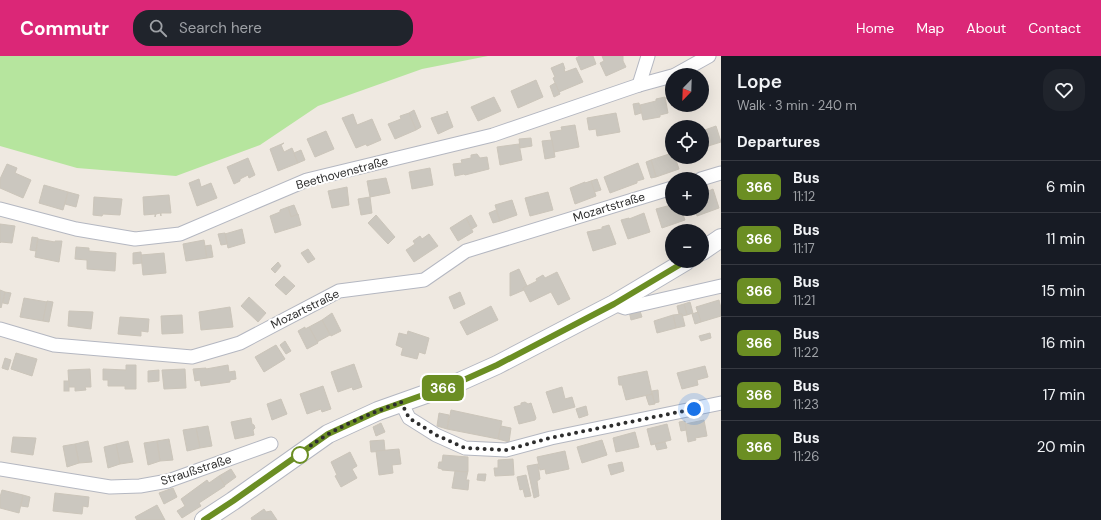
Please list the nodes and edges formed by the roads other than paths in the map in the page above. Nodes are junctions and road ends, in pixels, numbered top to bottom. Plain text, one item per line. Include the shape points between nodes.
1 (648, 56) edge
2 (709, 56) edge
3 (688, 68) edge
4 (665, 78) edge
5 (639, 85) junction
6 (721, 173) edge
7 (709, 177) edge
8 (665, 190) edge
9 (0, 209) edge
10 (721, 238) edge
11 (709, 246) edge
12 (674, 268) edge
13 (721, 286) edge
14 (614, 304) junction
15 (0, 329) edge
16 (401, 402) junction
17 (721, 403) edge
18 (271, 444) dead end
19 (0, 469) edge
20 (204, 520) edge

1 - 5 street
2 - 3 street
4 - 5 street, Beethovenstraße
5 - 9 street, Beethovenstraße via 493,135 307,180 180,234 135,239 76,229
6 - 7 street
8 - 15 street, Mozartstraße via 466,251 424,280 339,291 240,343 192,356 54,345
10 - 11 street
12 - 14 street
13 - 14 street via 626,308
14 - 16 street via 497,365 457,383
16 - 17 street via 409,418 436,435 465,448 506,450 550,438
16 - 20 street via 328,434
18 - 19 street, Straußstraße via 168,481 140,486 110,487

